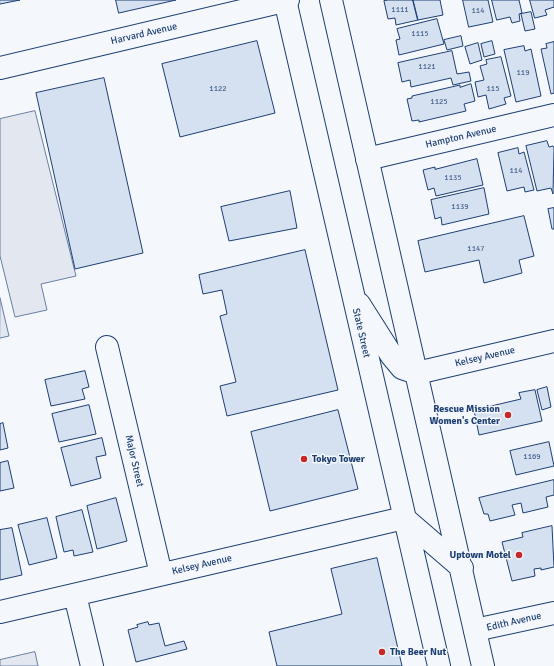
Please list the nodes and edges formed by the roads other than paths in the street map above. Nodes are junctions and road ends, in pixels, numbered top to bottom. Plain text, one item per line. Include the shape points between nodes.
1 (286, 0) edge
2 (330, 0) edge
3 (0, 68) edge
4 (554, 116) edge
5 (367, 159) junction
6 (352, 294) junction
7 (554, 341) edge
8 (107, 347) dead end
9 (417, 373) junction
10 (404, 518) junction
11 (462, 568) junction
12 (161, 574) junction
13 (75, 595) junction
14 (0, 612) edge
15 (554, 613) edge
16 (475, 630) junction
17 (92, 666) edge
18 (439, 666) edge
19 (483, 666) edge

1 - 3 main road, Harvard Avenue
1 - 6 main road, State Street
2 - 5 main road
4 - 5 main road, Hampton Avenue
5 - 9 main road
6 - 9 main road via 392,356 402,368
6 - 10 main road, State Street
7 - 9 main road, Kelsey Avenue
8 - 12 main road, Major Street
9 - 11 main road
10 - 11 main road
10 - 12 main road, Kelsey Avenue
10 - 18 main road, State Street
11 - 16 main road
12 - 13 main road, Kelsey Avenue
13 - 14 main road, Kelsey Avenue
13 - 17 main road
15 - 16 main road, Edith Avenue
16 - 19 main road

